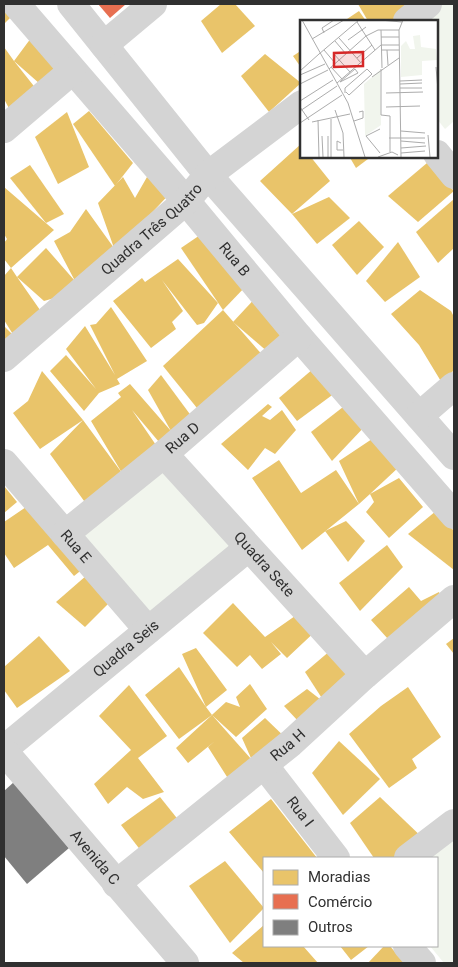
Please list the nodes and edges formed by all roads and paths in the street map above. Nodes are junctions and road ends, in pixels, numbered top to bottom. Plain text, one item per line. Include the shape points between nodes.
1 (16, 4) edge
2 (71, 4) edge
3 (153, 4) edge
4 (428, 4) edge
5 (408, 20) edge
6 (104, 45) junction
7 (72, 71) junction
8 (300, 106) edge
9 (4, 129) edge
10 (208, 175) junction
11 (186, 200) junction
12 (299, 337) junction
13 (4, 358) edge
14 (454, 386) edge
15 (419, 416) junction
16 (164, 454) junction
17 (454, 456) edge
18 (4, 463) edge
19 (454, 515) edge
20 (65, 534) junction
21 (248, 548) junction
22 (454, 599) edge
23 (148, 630) junction
24 (364, 675) junction
25 (4, 750) edge
26 (264, 765) junction
27 (454, 823) edge
28 (335, 857) edge
29 (409, 857) edge
30 (116, 884) junction
31 (408, 947) edge
32 (185, 963) edge
33 (422, 963) edge

1 - 7 street, Rua B
2 - 6 street
3 - 6 street
4 - 5 street
6 - 10 street
7 - 9 street
7 - 11 street, Rua B
8 - 10 street, Quadra Três Quatro
10 - 11 street, Quadra Três Quatro
10 - 15 street
11 - 12 street, Rua B
11 - 13 street, Quadra Três Quatro
12 - 16 street, Rua D
12 - 19 street, Rua B
14 - 15 street
15 - 17 street
16 - 20 street, Rua D
16 - 21 street, Quadra Sete
18 - 20 street, Rua E
20 - 23 street, Rua E
21 - 23 street, Quadra Seis
21 - 24 street, Quadra Sete
22 - 24 street, Rua H
23 - 25 street, Quadra Seis
24 - 26 street, Rua H
25 - 30 street, Avenida C
26 - 28 street, Rua I
26 - 30 street, Rua H
27 - 29 street
30 - 32 street, Avenida C
31 - 33 street

